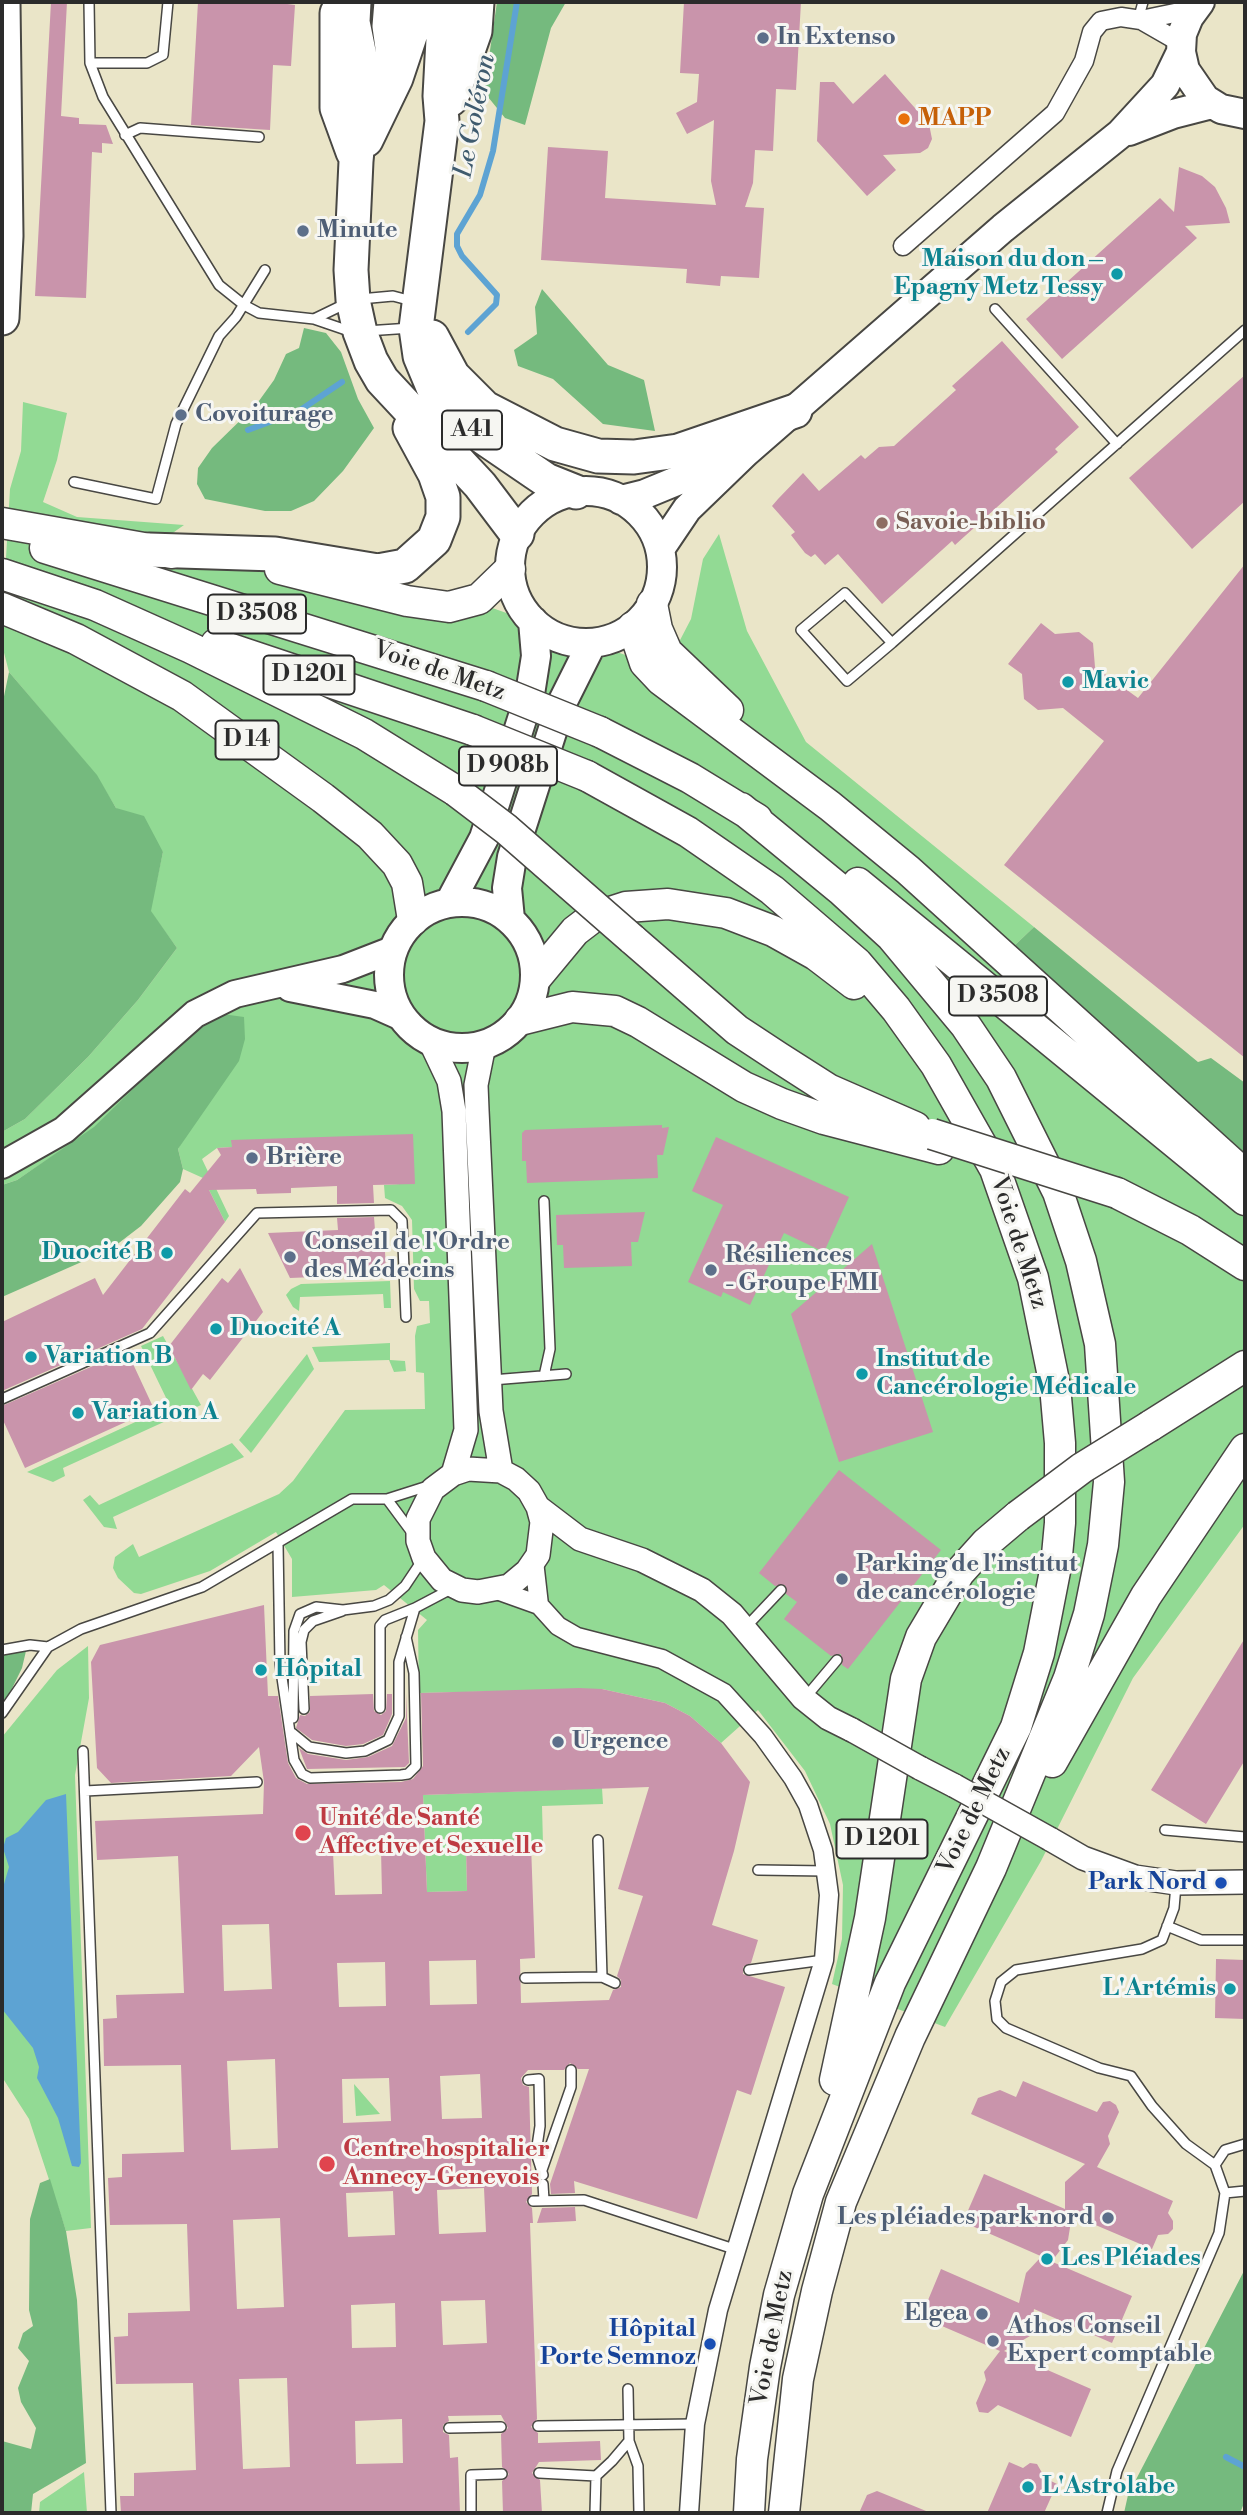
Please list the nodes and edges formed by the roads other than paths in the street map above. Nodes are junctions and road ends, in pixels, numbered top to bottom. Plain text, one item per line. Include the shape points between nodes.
1 (3, 2) edge
2 (89, 2) edge
3 (168, 2) edge
4 (316, 2) edge
5 (337, 2) edge
6 (354, 2) edge
7 (370, 2) edge
8 (391, 2) edge
9 (416, 2) edge
10 (430, 2) edge
11 (445, 2) edge
12 (461, 2) edge
13 (477, 2) edge
14 (1143, 2) edge
15 (1197, 5) edge
16 (1139, 20) junction
17 (1181, 48) junction
18 (90, 63) junction
19 (380, 77) junction
20 (445, 104) junction
21 (1212, 104) junction
22 (337, 108) junction
23 (1245, 114) edge
24 (1119, 134) junction
25 (125, 135) junction
26 (259, 137) dead end
27 (356, 161) junction
28 (904, 246) dead end
29 (223, 269) dead end
30 (265, 270) dead end
31 (213, 276) junction
32 (244, 305) junction
33 (995, 309) dead end
34 (356, 316) junction
35 (417, 316) junction
36 (2, 318) edge
37 (314, 319) junction
38 (1245, 330) edge
39 (382, 380) junction
40 (795, 411) junction
41 (1117, 444) junction
42 (746, 453) junction
43 (74, 482) dead end
44 (576, 492) junction
45 (621, 500) junction
46 (15, 532) edge
47 (517, 534) junction
48 (660, 549) junction
49 (149, 550) junction
50 (510, 569) junction
51 (13, 577) edge
52 (652, 604) junction
53 (95, 605) junction
54 (13, 613) edge
55 (533, 621) junction
56 (633, 627) junction
57 (592, 643) junction
58 (892, 643) junction
59 (830, 806) junction
60 (741, 808) junction
61 (450, 902) junction
62 (510, 919) junction
63 (413, 920) junction
64 (392, 950) junction
65 (536, 978) junction
66 (278, 986) junction
67 (402, 1017) junction
68 (520, 1020) junction
69 (430, 1041) junction
70 (484, 1045) junction
71 (957, 1100) junction
72 (1182, 1121) junction
73 (936, 1142) junction
74 (2, 1165) edge
75 (1245, 1175) edge
76 (1245, 1188) edge
77 (1245, 1200) edge
78 (544, 1201) dead end
79 (1245, 1265) edge
80 (406, 1317) dead end
81 (1245, 1366) edge
82 (566, 1374) dead end
83 (544, 1376) junction
84 (490, 1380) junction
85 (2, 1399) edge
86 (1245, 1449) edge
87 (501, 1471) junction
88 (447, 1478) junction
89 (387, 1499) junction
90 (538, 1507) junction
91 (580, 1539) junction
92 (278, 1544) junction
93 (421, 1550) junction
94 (536, 1558) junction
95 (455, 1587) junction
96 (497, 1590) junction
97 (780, 1590) dead end
98 (539, 1605) junction
99 (415, 1608) junction
100 (343, 1610) junction
101 (745, 1629) junction
102 (406, 1637) junction
103 (48, 1647) junction
104 (2, 1650) edge
105 (837, 1660) dead end
106 (804, 1699) junction
107 (380, 1707) dead end
108 (304, 1709) dead end
109 (2, 1713) edge
110 (292, 1733) junction
111 (83, 1751) dead end
112 (257, 1782) dead end
113 (85, 1791) junction
114 (1165, 1830) dead end
115 (1245, 1837) edge
116 (598, 1840) dead end
117 (991, 1868) junction
118 (758, 1870) dead end
119 (828, 1871) junction
120 (1245, 1882) edge
121 (1176, 1883) junction
122 (1167, 1926) junction
123 (1245, 1940) edge
124 (824, 1960) junction
125 (749, 1970) dead end
126 (601, 1976) junction
127 (525, 1978) dead end
128 (615, 1983) dead end
129 (571, 2070) dead end
130 (528, 2080) dead end
131 (1245, 2144) edge
132 (1215, 2165) junction
133 (543, 2176) junction
134 (1245, 2192) edge
135 (1225, 2193) junction
136 (808, 2194) junction
137 (544, 2200) junction
138 (533, 2201) dead end
139 (734, 2249) junction
140 (628, 2389) dead end
141 (695, 2424) junction
142 (629, 2425) junction
143 (538, 2426) dead end
144 (501, 2427) dead end
145 (449, 2428) dead end
146 (629, 2441) junction
147 (539, 2473) dead end
148 (502, 2474) dead end
149 (596, 2476) junction
150 (111, 2513) edge
151 (471, 2513) edge
152 (595, 2513) edge
153 (639, 2513) edge
154 (689, 2513) edge
155 (749, 2513) edge
156 (784, 2513) edge
157 (1107, 2513) edge

1 - 36 highway via 6,236
2 - 18 lane
3 - 18 lane via 163,55 147,63
4 - 22 highway via 316,22
5 - 22 highway
6 - 19 highway via 353,22
7 - 19 highway
8 - 19 highway
9 - 19 highway via 414,27
10 - 20 highway via 429,27
11 - 20 highway
12 - 20 highway
13 - 20 highway via 475,32
14 - 16 lane
15 - 16 street
15 - 17 main road via 1185,25
16 - 17 street
16 - 28 street via 1101,21 1055,113
17 - 21 main road via 1188,78
17 - 24 main road via 1165,85
18 - 25 lane
19 - 27 highway
20 - 35 highway
21 - 23 main road
21 - 24 main road
22 - 27 highway
24 - 40 main road via 1003,228
25 - 26 lane via 140,128
25 - 31 lane
27 - 34 highway
29 - 31 lane
30 - 32 lane
31 - 32 lane
32 - 37 lane via 259,313
32 - 43 lane via 219,335 176,424 156,499
33 - 41 lane
34 - 35 lane
34 - 35 lane via 393,296
34 - 37 lane
34 - 37 lane via 334,328
34 - 39 highway
35 - 40 highway via 469,395 521,428 578,451 616,457 663,454
35 - 44 highway, A41 via 425,371 458,420 546,480
38 - 41 lane
39 - 47 highway via 480,485
39 - 49 highway via 435,474 443,497 438,532 414,560 378,571 275,554
40 - 42 main road
41 - 58 lane
42 - 45 main road
42 - 48 main road via 687,509
44 - 45 main road
44 - 47 main road via 541,506
45 - 48 main road via 643,517
46 - 49 highway
46 - 60 highway, Voie de Metz / D 3508, bridge via 486,686 600,732
47 - 50 main road
48 - 52 main road via 661,581
49 - 50 highway via 277,569 440,607 479,599
50 - 55 main road via 516,597
51 - 53 highway
52 - 56 main road
52 - 59 highway via 667,652
53 - 71 highway, D 1201, bridge via 473,730 587,776 688,832 816,925 857,963 918,1037
53 - 73 highway, bridge via 364,734 456,791 737,1030 800,1072
54 - 63 highway, D 14 via 114,657 182,696 359,826 397,864 407,883
55 - 57 main road via 556,637
55 - 61 main road, D 908b via 536,656 530,694 484,838
56 - 57 main road
56 - 59 highway via 645,663 661,680
57 - 62 main road, D 908b via 560,707 512,857 507,888
58 - 58 lane via 847,681 801,630 845,593
59 - 72 highway via 908,870
60 - 77 highway, D 3508 via 885,903
60 - 117 highway via 891,936 966,1026 1031,1134 1058,1192 1081,1261 1100,1344 1106,1408 1109,1482 1103,1545 1089,1614 1069,1678
61 - 62 main road via 488,906
61 - 63 main road
62 - 65 main road via 530,946
63 - 64 main road
64 - 66 main road via 344,969
64 - 67 main road via 389,985
65 - 68 main road
65 - 71 highway via 575,930 605,912 668,904 726,914 790,939 838,970 898,1027
66 - 67 main road via 365,1002
66 - 74 main road via 235,993 195,1014 64,1130
67 - 69 main road
68 - 70 main road
68 - 73 highway via 572,1007 615,1011 744,1087 782,1104 824,1119
69 - 70 main road via 457,1048
69 - 88 street via 449,1081 454,1111 466,1430
70 - 84 street via 477,1097
71 - 136 highway, Voie de Metz via 995,1169 1043,1319 1060,1443 1056,1566 1039,1653 1016,1727 890,1983
72 - 75 highway
72 - 76 highway
73 - 79 highway, bridge via 1117,1193 1190,1230
78 - 83 lane via 550,1349
80 - 85 lane via 402,1221 391,1210 257,1213 149,1333
81 - 136 highway, D 1201, bridge via 1082,1468 1018,1516 959,1573 921,1637 906,1679 865,1945
82 - 83 lane
83 - 84 lane
84 - 87 street
86 - 117 highway via 1146,1597
87 - 88 street via 485,1468
87 - 90 street via 529,1491
88 - 89 lane
88 - 93 street via 421,1508
89 - 92 lane via 359,1497 345,1502
89 - 93 lane
90 - 91 street
90 - 94 street via 542,1531
91 - 94 street
91 - 101 street via 671,1573 702,1590
92 - 103 lane via 202,1587 82,1629
92 - 110 lane via 280,1664
93 - 95 street via 442,1580
93 - 100 lane via 405,1586 389,1600
94 - 96 street via 519,1579
94 - 98 street
95 - 96 street
95 - 99 lane
96 - 98 street
97 - 101 lane
98 - 119 street via 558,1626 577,1637 662,1659 724,1693 793,1778 819,1833
99 - 102 lane
99 - 107 lane via 380,1626
100 - 108 lane via 313,1621 304,1630
100 - 110 lane via 316,1607 300,1614 294,1631
101 - 106 street
102 - 110 lane via 399,1662 399,1716 388,1740 365,1751 346,1753 309,1747
102 - 110 lane via 414,1673 416,1752 416,1766 408,1774 310,1778 294,1760
103 - 104 lane
103 - 109 lane
105 - 106 lane
106 - 121 street, bridge via 828,1718 1083,1858 1120,1873
111 - 113 lane
112 - 113 lane
113 - 150 lane
114 - 115 lane
116 - 126 lane
117 - 156 highway, Voie de Metz via 910,2037 841,2202 797,2379
118 - 119 lane
119 - 124 street
120 - 121 street
121 - 122 lane
122 - 123 lane via 1201,1940
122 - 132 lane via 1162,1940 1142,1949 1016,1970 1001,1982 995,2001 997,2019 1006,2028 1099,2068 1131,2076 1186,2144
124 - 125 lane
124 - 139 street
126 - 127 lane
126 - 128 lane
129 - 133 lane via 571,2087
130 - 133 lane via 539,2079 536,2153
131 - 132 lane via 1225,2150
132 - 135 lane
133 - 137 lane
134 - 135 lane
135 - 157 lane via 1219,2233 1117,2470
136 - 155 highway, Voie de Metz / D 1201 via 779,2295 765,2367
137 - 138 lane
137 - 139 lane via 584,2200
139 - 141 street via 705,2363
140 - 142 lane
141 - 142 lane
141 - 154 street
142 - 143 lane
142 - 146 lane
144 - 145 lane
146 - 149 lane
146 - 153 lane via 638,2466
147 - 149 lane
148 - 151 lane via 471,2475
149 - 152 lane

